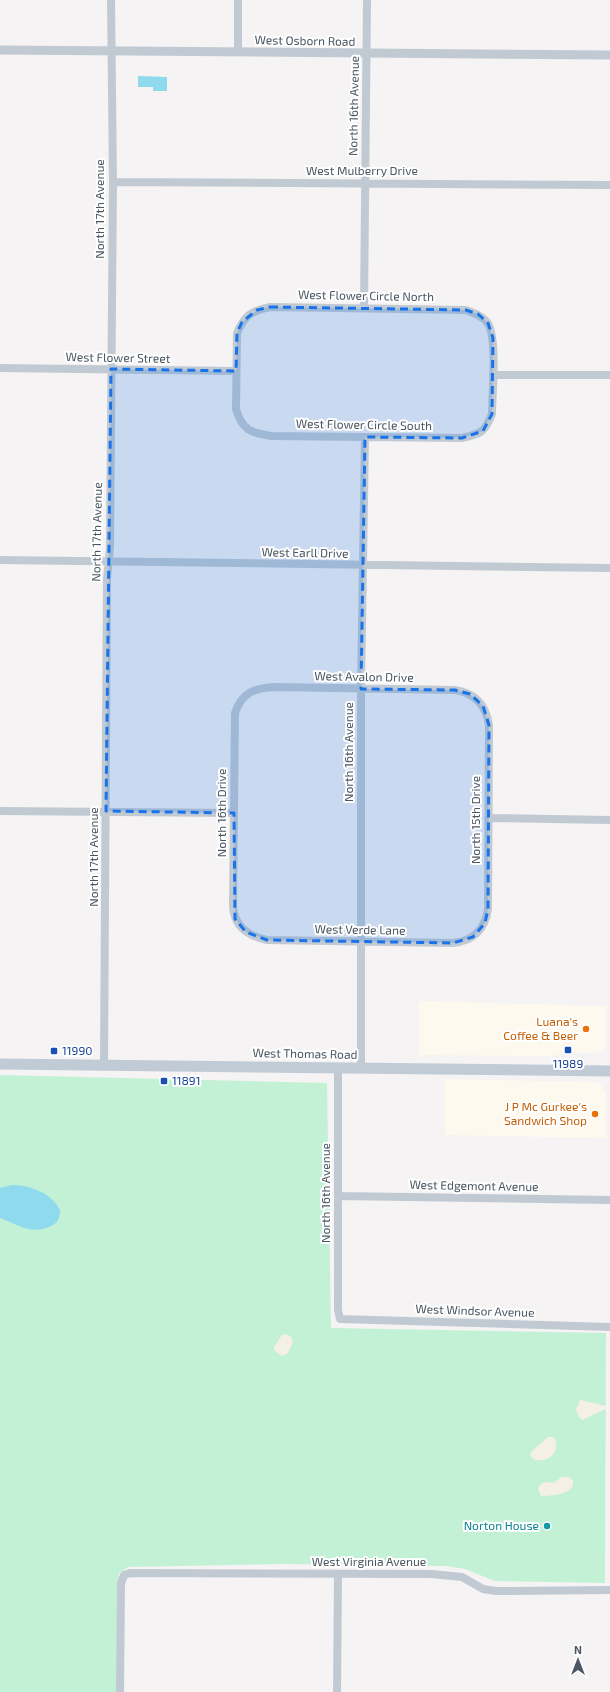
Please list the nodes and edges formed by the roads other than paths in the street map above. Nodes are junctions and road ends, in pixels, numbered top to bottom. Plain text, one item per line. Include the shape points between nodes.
1 (111, 0) edge
2 (238, 0) edge
3 (367, 0) edge
4 (0, 50) edge
5 (112, 51) junction
6 (238, 52) junction
7 (366, 54) junction
8 (610, 55) edge
9 (113, 182) junction
10 (365, 183) junction
11 (610, 185) edge
12 (364, 308) junction
13 (0, 368) edge
14 (111, 369) junction
15 (236, 371) junction
16 (493, 375) junction
17 (610, 376) edge
18 (365, 437) junction
19 (0, 560) edge
20 (109, 562) junction
21 (363, 566) junction
22 (610, 568) edge
23 (361, 689) junction
24 (248, 694) joint
25 (479, 702) joint
26 (0, 811) edge
27 (106, 811) junction
28 (234, 813) junction
29 (488, 818) junction
30 (610, 820) edge
31 (246, 932) joint
32 (473, 937) joint
33 (360, 942) junction
34 (0, 1064) edge
35 (104, 1065) junction
36 (338, 1068) junction
37 (361, 1068) junction
38 (610, 1071) edge
39 (338, 1196) junction
40 (610, 1200) edge
41 (340, 1319) joint
42 (610, 1327) edge
43 (338, 1574) junction
44 (610, 1590) edge
45 (120, 1692) edge
46 (337, 1692) edge

1 - 5 street, North 17th Avenue
2 - 6 street
3 - 7 street, North 16th Avenue
4 - 5 street, West Osborn Road
5 - 6 street, West Osborn Road
5 - 9 street, North 17th Avenue
6 - 7 street, West Osborn Road
7 - 8 street, West Osborn Road
7 - 10 street, North 16th Avenue
9 - 10 street, West Mulberry Drive
9 - 14 street, North 17th Avenue
10 - 11 street, West Mulberry Drive
10 - 12 street, North 16th Avenue
12 - 15 street, West Flower Circle North via 270,307 257,310 248,315 237,333
12 - 16 street, West Flower Circle North via 466,310 478,314 488,323 493,338
13 - 14 street, West Flower Street
14 - 15 street, West Flower Street
14 - 20 street, North 17th Avenue
15 - 18 street, West Flower Circle South via 236,409 248,430 271,436
16 - 17 street
16 - 18 street, West Flower Circle South via 492,414 483,431 473,436
18 - 21 street, North 16th Avenue
19 - 20 street, West Earll Drive
20 - 21 street, West Earll Drive
20 - 27 street, North 17th Avenue
21 - 22 street, West Earll Drive
21 - 23 street, North 16th Avenue
23 - 24 street, West Avalon Drive via 275,687 262,688
23 - 25 street, West Avalon Drive via 454,690 470,694
23 - 33 street, North 16th Avenue
24 - 28 street, North 16th Drive via 238,706 234,718
25 - 29 street, North 15th Drive via 486,712 488,725
26 - 27 street
27 - 28 street
27 - 35 street, North 17th Avenue
28 - 31 street, North 16th Drive via 234,912 239,925
29 - 30 street
29 - 32 street, North 15th Drive via 488,909 485,923
31 - 33 street, West Verde Lane via 256,938 267,940
32 - 33 street, West Verde Lane via 453,943
33 - 37 street, North 16th Avenue
34 - 35 main road, West Thomas Road
35 - 36 main road, West Thomas Road
36 - 37 main road, West Thomas Road
36 - 39 street, North 16th Avenue
37 - 38 main road, West Thomas Road
39 - 40 street, West Edgemont Avenue
39 - 41 street, North 16th Avenue
41 - 42 street, West Windsor Avenue
43 - 44 street, West Virginia Avenue via 450,1575 462,1577 483,1589 496,1591
43 - 45 street, West Virginia Avenue via 130,1573 124,1576 121,1584
43 - 46 street

